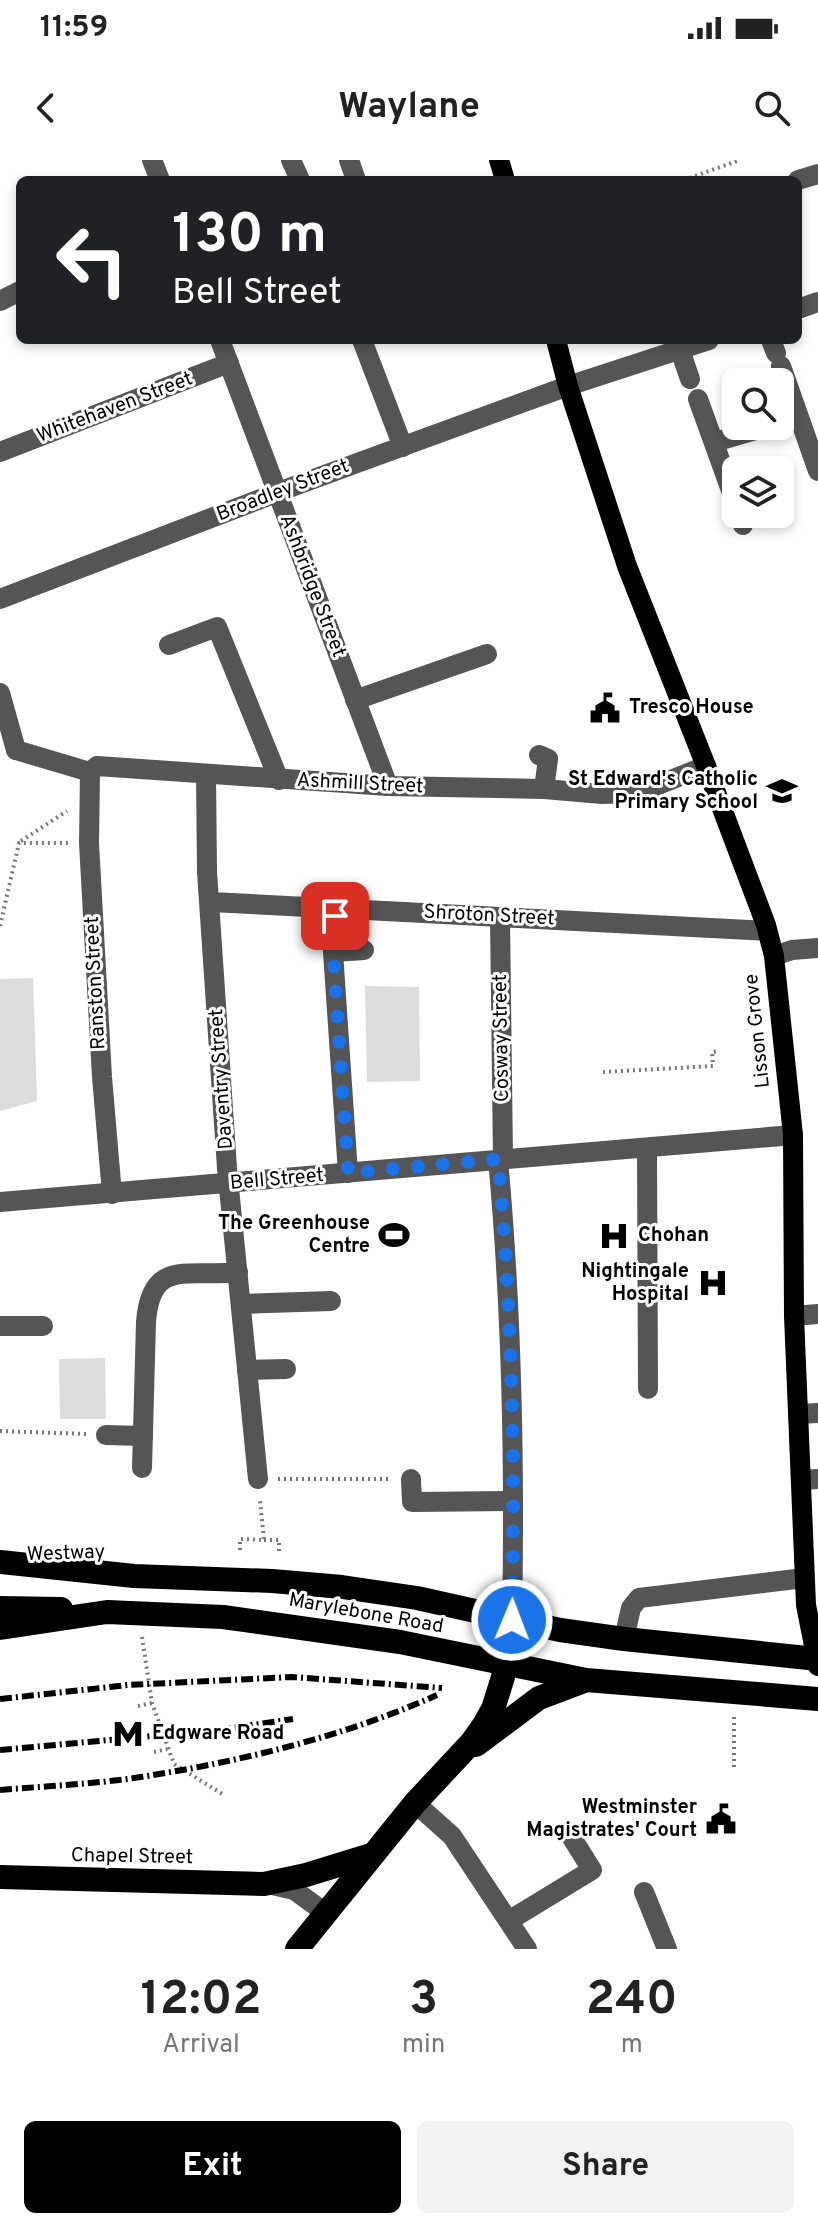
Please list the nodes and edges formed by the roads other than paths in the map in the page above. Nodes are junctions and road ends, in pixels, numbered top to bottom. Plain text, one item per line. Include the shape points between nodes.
1 (222, 344) edge
2 (364, 344) edge
3 (557, 344) edge
4 (697, 344) edge
5 (680, 350) junction
6 (229, 363) junction
7 (690, 379) dead end
8 (568, 386) junction
9 (698, 399) dead end
10 (794, 429) edge
11 (722, 440) edge
12 (715, 442) junction
13 (403, 447) junction
14 (0, 452) edge
15 (722, 463) edge
16 (818, 471) edge
17 (277, 493) junction
18 (0, 599) edge
19 (169, 645) dead end
20 (487, 654) dead end
21 (0, 693) edge
22 (355, 700) junction
23 (8, 753) edge
24 (539, 755) dead end
25 (706, 766) junction
26 (90, 772) junction
27 (206, 775) junction
28 (279, 780) junction
29 (388, 786) junction
30 (544, 789) junction
31 (211, 902) junction
32 (334, 909) junction
33 (500, 917) junction
34 (767, 931) junction
35 (818, 948) edge
36 (364, 950) dead end
37 (333, 952) junction
38 (774, 956) junction
39 (793, 1135) junction
40 (647, 1148) junction
41 (500, 1159) junction
42 (348, 1173) junction
43 (229, 1184) junction
44 (112, 1194) junction
45 (0, 1202) edge
46 (238, 1272) junction
47 (324, 1301) dead end
48 (241, 1304) junction
49 (818, 1314) edge
50 (794, 1316) junction
51 (0, 1326) edge
52 (43, 1326) dead end
53 (286, 1369) dead end
54 (247, 1370) junction
55 (648, 1389) dead end
56 (808, 1414) edge
57 (106, 1435) road end
58 (143, 1436) junction
59 (142, 1468) dead end
60 (258, 1479) road end
61 (411, 1479) road end
62 (810, 1479) edge
63 (513, 1501) junction
64 (0, 1562) edge
65 (134, 1576) junction
66 (804, 1578) junction
67 (0, 1580) edge
68 (812, 1606) edge
69 (0, 1608) edge
70 (107, 1612) junction
71 (512, 1620) junction
72 (0, 1628) edge
73 (624, 1639) junction
74 (817, 1661) edge
75 (506, 1665) junction
76 (586, 1680) junction
77 (818, 1699) edge
78 (448, 1766) junction
79 (415, 1803) junction
80 (572, 1838) dead end
81 (371, 1855) junction
82 (0, 1877) edge
83 (264, 1884) junction
84 (644, 1892) dead end
85 (327, 1914) junction
86 (510, 1920) junction
87 (297, 1949) edge
88 (313, 1949) edge
89 (527, 1949) edge
90 (667, 1949) edge

1 - 6 street, Ashbridge Street
2 - 13 street
3 - 8 main road, Lisson Grove
4 - 5 street, Broadley Street
5 - 7 street
5 - 8 street, Broadley Street
6 - 14 street, Whitehaven Street
6 - 17 street, Ashbridge Street
8 - 13 street, Broadley Street
8 - 25 main road, Lisson Grove via 627,566
9 - 12 street
10 - 16 street
11 - 12 street
12 - 15 street
13 - 17 street, Broadley Street
17 - 18 street, Broadley Street
17 - 22 street, Ashbridge Street
19 - 28 street via 217,627
20 - 22 street
21 - 23 street
22 - 29 street, Ashbridge Street
23 - 26 street, Ashmill Street
24 - 30 street via 548,759
25 - 30 street, Ashmill Street via 638,793
25 - 34 main road, Lisson Grove
26 - 27 street, Ashmill Street via 97,766
26 - 44 street, Ranston Street via 89,843
27 - 28 street, Ashmill Street
27 - 31 street, Daventry Street
28 - 29 street, Ashmill Street
29 - 30 street, Ashmill Street
31 - 32 street, Shroton Street
31 - 43 street, Daventry Street
32 - 33 street, Shroton Street
32 - 37 street
33 - 34 street, Shroton Street
33 - 41 street, Cosway Street
34 - 38 main road, Lisson Grove
35 - 38 street
36 - 37 street
37 - 42 street
38 - 39 main road, Lisson Grove
39 - 40 street, Bell Street
39 - 50 main road, Lisson Grove
40 - 41 street, Bell Street
40 - 55 street
41 - 42 street, Bell Street
41 - 63 street, Cosway Street
42 - 43 street, Bell Street
43 - 44 street, Bell Street
43 - 46 street, Daventry Street
44 - 45 street, Bell Street
46 - 48 street, Daventry Street
46 - 58 street via 168,1276 154,1286 146,1322
47 - 48 street
48 - 54 street, Daventry Street
49 - 50 street
50 - 56 main road, Lisson Grove
51 - 52 street
53 - 54 street
54 - 60 street, Daventry Street
56 - 62 main road, Lisson Grove
57 - 58 street
58 - 59 street
61 - 63 street via 412,1502
62 - 66 main road, Lisson Grove
63 - 71 street, Cosway Street
64 - 65 highway, Marylebone Road
65 - 67 highway, Westway
65 - 71 highway, Marylebone Road via 342,1587
66 - 68 main road, Lisson Grove
66 - 73 street via 639,1598 631,1608
68 - 74 main road, Lisson Grove
69 - 70 highway
70 - 72 highway, Marylebone Road
70 - 75 highway, Marylebone Road via 269,1622 408,1643
71 - 73 highway, Marylebone Road
71 - 75 highway
73 - 74 highway, Marylebone Road
75 - 76 highway, Marylebone Road
75 - 78 highway via 484,1725
76 - 77 highway, Marylebone Road
76 - 78 highway via 539,1698
78 - 79 highway
79 - 81 highway
79 - 86 street via 452,1836
80 - 86 street via 592,1870
81 - 83 highway, Chapel Street
81 - 85 highway
82 - 83 highway, Chapel Street
83 - 85 street, Chapel Street via 294,1890
84 - 90 street
85 - 87 highway
85 - 88 highway
86 - 89 street

